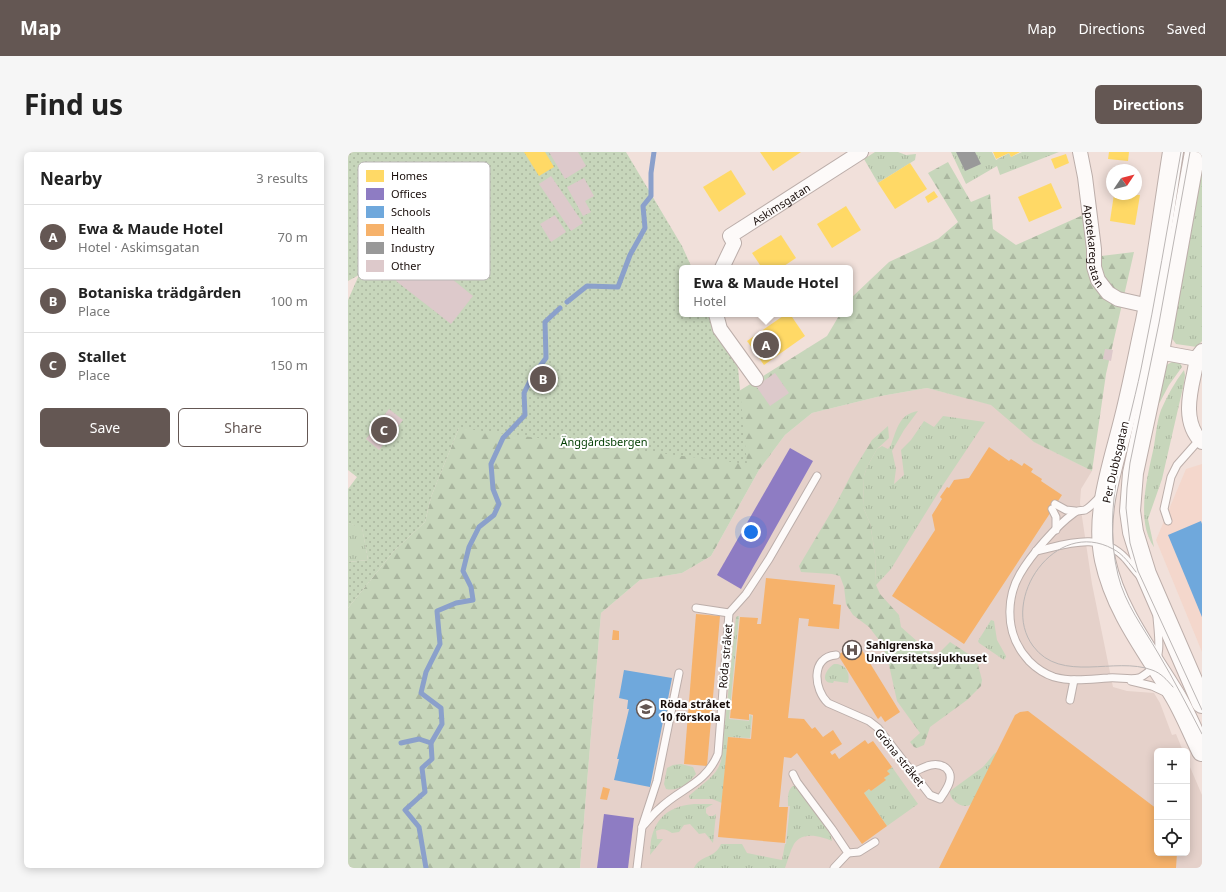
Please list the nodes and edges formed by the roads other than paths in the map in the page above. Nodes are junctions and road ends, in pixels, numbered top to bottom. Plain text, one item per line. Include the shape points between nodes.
1 (861, 152) edge
2 (1080, 152) edge
3 (1173, 152) edge
4 (1195, 152) edge
5 (723, 265) edge
6 (1149, 306) junction
7 (717, 317) edge
8 (1159, 352) junction
9 (1199, 355) edge
10 (756, 379) dead end
11 (1201, 441) edge
12 (817, 476) dead end
13 (1106, 493) junction
14 (1075, 511) junction
15 (1168, 521) dead end
16 (1056, 530) junction
17 (1103, 544) junction
18 (1036, 551) junction
19 (1155, 595) junction
20 (696, 608) dead end
21 (729, 614) junction
22 (836, 655) dead end
23 (1155, 664) junction
24 (679, 673) dead end
25 (1116, 678) junction
26 (1074, 680) junction
27 (1176, 697) junction
28 (1070, 700) dead end
29 (1202, 703) edge
30 (1202, 752) edge
31 (913, 772) junction
32 (793, 774) dead end
33 (642, 828) junction
34 (875, 842) dead end
35 (848, 853) junction
36 (637, 868) edge
37 (834, 868) edge

1 - 5 street, Askimsgatan via 730,236 734,243
2 - 6 street, Apotekaregatan via 1094,249 1094,267 1098,280 1108,293 1118,299
3 - 6 main road, Per Dubbsgatan
4 - 8 main road, Per Dubbsgatan
6 - 13 main road, Per Dubbsgatan via 1126,415
7 - 10 street via 720,329
8 - 9 street
8 - 19 main road, Per Dubbsgatan via 1133,473 1130,504 1137,548
9 - 11 street via 1189,396 1189,410 1191,424
11 - 15 lane via 1177,465 1171,477 1164,509
12 - 21 lane, Röda stråket via 769,559
13 - 14 lane via 1085,510
13 - 17 main road, Per Dubbsgatan
14 - 16 lane
14 - 16 lane via 1054,507
16 - 18 lane
17 - 18 lane via 1083,541
17 - 19 lane via 1126,559
17 - 23 main road, Per Dubbsgatan via 1113,588 1132,627
18 - 26 lane via 1019,575 1013,592 1010,610 1013,636 1020,650 1034,666 1052,677
19 - 23 lane via 1159,642
19 - 29 main road, Per Dubbsgatan
20 - 21 lane
21 - 33 lane, Röda stråket via 718,754 707,774 659,808
22 - 31 lane, Gröna stråket via 825,658 818,666 817,683 823,699 878,728
23 - 25 lane via 1140,678
23 - 27 main road, Per Dubbsgatan
24 - 33 lane via 657,781
25 - 26 lane
25 - 27 lane via 1152,686
26 - 28 lane
27 - 30 main road, Per Dubbsgatan
31 - 31 lane, Gröna stråket via 929,765 944,766 950,776 949,785 940,799 930,794
32 - 35 lane
33 - 36 lane
34 - 35 lane via 859,852
35 - 37 lane

